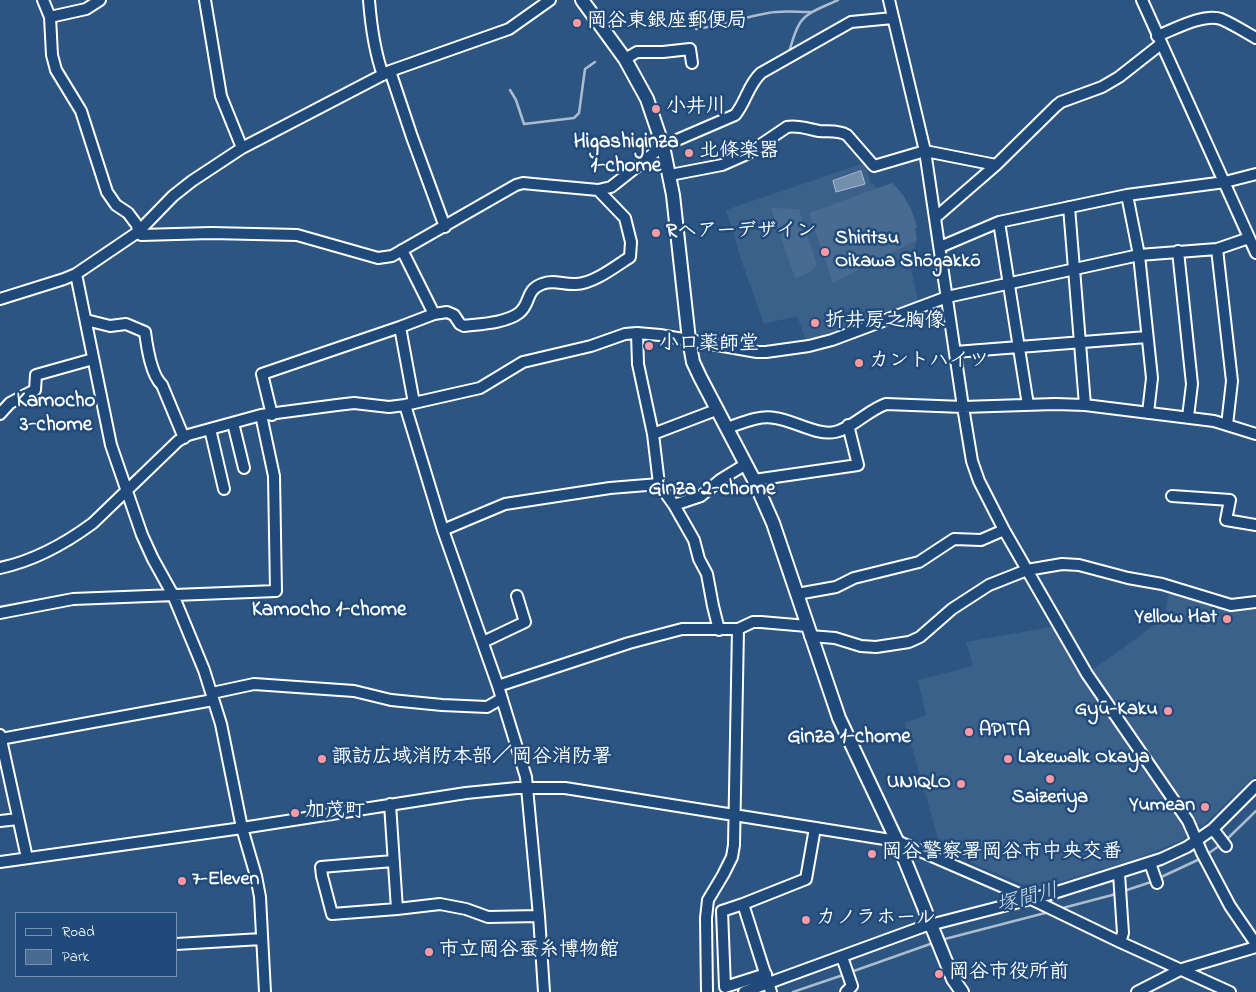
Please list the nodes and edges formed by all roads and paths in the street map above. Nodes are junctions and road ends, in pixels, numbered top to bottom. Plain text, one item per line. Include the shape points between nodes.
1 (43, 0) edge
2 (100, 0) edge
3 (205, 0) edge
4 (369, 0) edge
5 (550, 0) edge
6 (582, 0) edge
7 (890, 0) edge
8 (1142, 0) edge
9 (50, 18) junction
10 (893, 18) junction
11 (1256, 38) edge
12 (1159, 40) junction
13 (625, 59) junction
14 (692, 64) dead end
15 (386, 73) junction
16 (663, 146) junction
17 (242, 148) junction
18 (925, 151) junction
19 (996, 165) junction
20 (1256, 174) edge
21 (670, 175) junction
22 (1225, 182) junction
23 (598, 190) junction
24 (1127, 195) junction
25 (1069, 207) junction
26 (936, 217) junction
27 (998, 222) junction
28 (445, 226) junction
29 (138, 232) junction
30 (1254, 246) edge
31 (940, 247) junction
32 (1217, 249) junction
33 (402, 250) junction
34 (1178, 251) junction
35 (1139, 256) junction
36 (1075, 268) junction
37 (76, 274) junction
38 (1008, 284) junction
39 (947, 297) junction
40 (0, 299) edge
41 (434, 314) junction
42 (86, 320) junction
43 (400, 327) junction
44 (637, 333) junction
45 (1147, 337) junction
46 (689, 340) junction
47 (1081, 342) junction
48 (1018, 347) junction
49 (955, 352) junction
50 (94, 359) junction
51 (410, 404) junction
52 (1028, 405) junction
53 (1085, 405) junction
54 (963, 407) junction
55 (716, 410) junction
56 (1148, 413) junction
57 (0, 414) edge
58 (261, 415) junction
59 (272, 415) junction
60 (1188, 417) junction
61 (233, 423) junction
62 (848, 425) junction
63 (1227, 425) junction
64 (727, 428) junction
65 (210, 429) junction
66 (653, 434) junction
67 (1256, 434) edge
68 (184, 438) junction
69 (746, 464) junction
70 (244, 468) dead end
71 (754, 480) junction
72 (658, 484) junction
73 (224, 489) dead end
74 (126, 490) junction
75 (1172, 496) dead end
76 (674, 505) junction
77 (1256, 526) edge
78 (443, 530) junction
79 (1004, 530) junction
80 (0, 568) edge
81 (1027, 570) junction
82 (797, 594) junction
83 (173, 595) junction
84 (517, 596) dead end
85 (1256, 602) edge
86 (0, 613) edge
87 (738, 629) junction
88 (719, 630) junction
89 (808, 631) junction
90 (483, 642) junction
91 (498, 686) junction
92 (212, 696) junction
93 (501, 699) junction
94 (0, 737) edge
95 (1256, 786) edge
96 (528, 787) junction
97 (390, 804) junction
98 (735, 815) junction
99 (18, 819) junction
100 (0, 821) edge
101 (242, 828) junction
102 (815, 828) junction
103 (1216, 833) junction
104 (1197, 840) junction
105 (897, 842) junction
106 (1226, 846) dead end
107 (27, 858) junction
108 (394, 861) junction
109 (0, 862) edge
110 (1150, 863) junction
111 (1119, 874) junction
112 (1155, 878) dead end
113 (1032, 899) junction
114 (743, 904) junction
115 (397, 909) junction
116 (539, 916) junction
117 (932, 924) junction
118 (262, 939) junction
119 (1120, 942) junction
120 (178, 944) edge
121 (1256, 946) edge
122 (842, 957) junction
123 (1182, 970) junction
124 (769, 983) edge
125 (265, 992) edge
126 (544, 992) edge
127 (707, 992) edge
128 (744, 992) edge
129 (846, 992) edge
130 (962, 992) edge
131 (1137, 992) edge
132 (1230, 992) edge

1 - 9 street
2 - 9 street via 86,9
3 - 17 street via 221,96
4 - 15 street via 375,53
5 - 15 street via 509,29
6 - 13 main road
7 - 10 street
8 - 12 street
9 - 29 street via 56,70 81,110 108,192 116,205 137,225
10 - 16 street via 850,22 761,73 751,83 735,115
10 - 18 street
11 - 12 street via 1220,19 1208,18 1188,23
12 - 19 street via 1119,77 1061,102
12 - 22 street
13 - 14 street via 637,52 690,50
13 - 16 main road via 647,99
15 - 17 street
15 - 28 street
16 - 21 main road
16 - 23 street via 611,187
17 - 29 street via 185,186
18 - 19 street
18 - 21 street via 874,166 842,132 794,126 722,165
18 - 26 street
19 - 26 street
20 - 22 street
21 - 46 main road
22 - 24 street
22 - 30 street
23 - 28 street via 523,183
23 - 41 street via 625,218 631,242 630,257 589,281 541,284 530,292 519,313 494,323 464,326 448,312
24 - 25 street
24 - 35 street
25 - 27 street
25 - 36 street
26 - 31 street
27 - 31 street
27 - 38 street
28 - 33 street
29 - 33 street via 141,236 211,233 297,235 378,258 392,256
29 - 37 street
30 - 32 street
31 - 39 street
32 - 34 street
32 - 63 street via 1232,381
33 - 41 street
34 - 35 street
34 - 60 street via 1192,384
35 - 36 street
35 - 45 street
36 - 38 street
36 - 47 street
37 - 40 street
37 - 42 street
38 - 39 street
38 - 48 street
39 - 46 street via 809,346 758,352
39 - 49 street
41 - 43 street
42 - 50 street
42 - 68 street via 110,326 126,324 145,332 156,380 162,386
43 - 51 street
43 - 59 street via 262,374
44 - 46 street
44 - 51 street via 523,362 480,388
44 - 66 street via 638,364
45 - 47 street
45 - 56 street via 1152,378
46 - 55 main road via 693,362
47 - 48 street
47 - 53 street
48 - 49 street
48 - 52 street
49 - 54 street
50 - 57 street via 36,375 35,390 10,403
50 - 74 street via 111,445
51 - 59 street via 389,407 354,403
51 - 78 street
52 - 53 street
52 - 54 street
53 - 56 street
54 - 62 street via 886,404
54 - 79 street via 972,461
55 - 64 main road
55 - 66 street
56 - 60 street
58 - 59 street
58 - 61 street
58 - 83 street via 274,476 276,591
60 - 63 street
61 - 65 street
61 - 70 street
62 - 64 street via 835,432 825,432 774,417
62 - 71 street via 858,465
63 - 67 street
64 - 69 main road
65 - 68 street
65 - 73 street
66 - 72 street
68 - 74 street
69 - 71 main road
69 - 76 street via 701,496
71 - 82 main road via 773,523
72 - 76 street
72 - 78 street via 505,504
74 - 80 street via 81,532 28,560
74 - 83 street via 142,535
75 - 77 street via 1230,500 1226,520
76 - 88 street via 694,540 707,574
78 - 90 street
79 - 81 street
79 - 82 street via 982,540 954,539 918,562 854,578 836,587
81 - 85 street via 1062,564 1079,565 1162,584 1231,606
81 - 89 street via 989,585 910,642 861,646
81 - 104 street via 1087,674 1188,821
82 - 89 main road
83 - 86 street via 73,599
83 - 92 street
84 - 90 street via 525,622
87 - 88 street
87 - 89 street via 761,622
87 - 98 street
88 - 91 street via 682,630 654,636
89 - 105 main road via 839,718
90 - 91 street
91 - 93 street
92 - 93 street via 254,684 354,691 391,700 442,705 487,706
92 - 94 street
92 - 101 street via 221,724
93 - 96 street
94 - 99 street
95 - 103 street
96 - 97 street
96 - 98 street via 564,788
96 - 116 street
97 - 101 street
97 - 108 street
98 - 102 street
98 - 127 street via 732,857 708,900
99 - 100 street
99 - 107 street
101 - 107 street
101 - 118 street via 260,897
102 - 105 street
102 - 114 street via 806,880
103 - 104 street
103 - 106 street
104 - 110 street
104 - 121 street via 1230,906
105 - 113 street
105 - 117 main road
107 - 109 street
108 - 115 street
108 - 115 street via 321,867 332,914
110 - 111 street
110 - 112 street
111 - 113 street
111 - 119 street via 1123,934
113 - 117 street
113 - 119 street
114 - 124 street
114 - 124 street via 722,911 724,987
115 - 116 street via 440,904 488,917
116 - 126 street
117 - 122 street
117 - 130 main road via 953,979
118 - 120 street
118 - 125 street
119 - 123 street
121 - 123 street
122 - 124 street
122 - 129 street via 852,986
123 - 131 street
123 - 132 street
124 - 128 street

